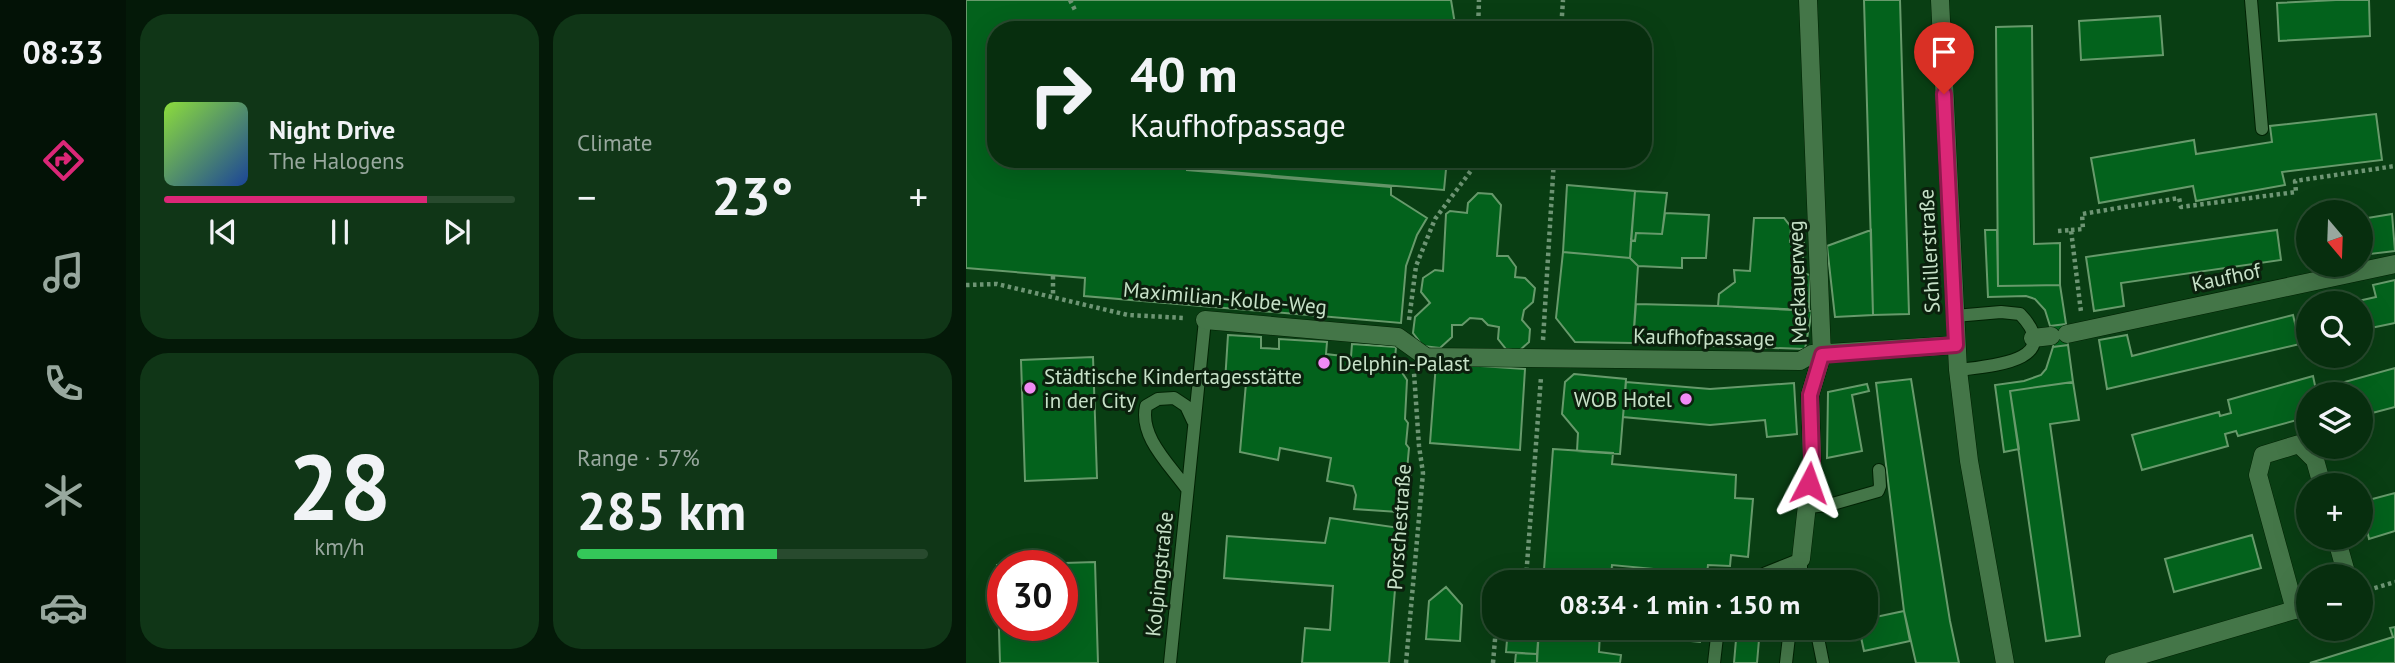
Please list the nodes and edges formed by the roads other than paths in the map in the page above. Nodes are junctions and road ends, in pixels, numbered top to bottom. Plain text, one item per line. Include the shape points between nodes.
1 (1808, 0) edge
2 (1940, 0) edge
3 (2251, 0) edge
4 (2262, 129) dead end
5 (2395, 264) edge
6 (1955, 316) junction
7 (1205, 320) joint
8 (2058, 335) junction
9 (1402, 340) joint
10 (1956, 345) junction
11 (1822, 355) junction
12 (1958, 370) junction
13 (1194, 422) junction
14 (1879, 470) dead end
15 (2319, 473) edge
16 (1187, 489) junction
17 (1807, 507) junction
18 (1801, 559) junction
19 (1776, 570) edge
20 (1801, 570) edge
21 (2296, 590) edge
22 (2296, 610) edge
23 (1717, 640) edge
24 (1789, 640) edge
25 (1818, 640) edge
26 (1170, 663) edge
27 (1714, 663) edge
28 (1786, 663) edge
29 (1823, 663) edge
30 (2005, 663) edge
31 (2114, 663) edge

1 - 11 street, Meckauerweg
2 - 6 street, Schillerstraße
3 - 4 lane
5 - 8 street, Kaufhof
6 - 8 lane via 2020,314 2030,324
6 - 10 street, Schillerstraße
7 - 9 street, Maximilian-Kolbe-Weg
7 - 13 lane, Kolpingstraße
8 - 12 lane via 2033,345 2024,357
9 - 11 street, Kaufhofpassage via 1426,357 1800,361 1812,354
10 - 11 street, Kaufhofpassage
10 - 12 street, Schillerstraße
11 - 17 street, Meckauerweg via 1810,395 1812,460
12 - 30 street, Schillerstraße via 1969,461
13 - 16 lane, Kolpingstraße
13 - 16 lane, Kolpingstraße via 1186,406 1174,398 1146,406 1143,420 1147,434
14 - 17 lane via 1878,491
15 - 21 street via 2315,460 2299,444 2263,455 2258,475
16 - 26 lane, Kolpingstraße
17 - 18 street, Meckauerweg
18 - 19 lane
18 - 20 lane
22 - 31 street
23 - 27 lane
24 - 28 lane
25 - 29 lane

